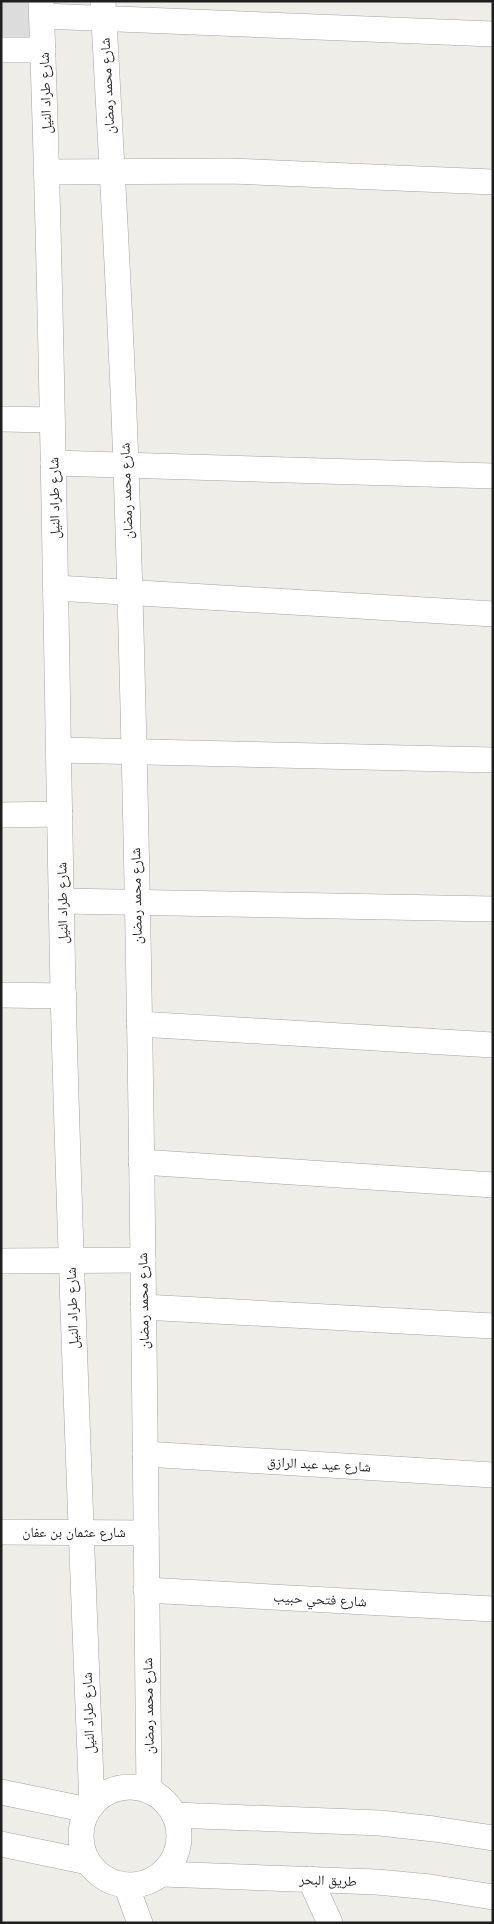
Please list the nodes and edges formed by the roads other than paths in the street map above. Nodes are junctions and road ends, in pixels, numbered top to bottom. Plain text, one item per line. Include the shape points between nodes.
1 (42, 8) edge
2 (104, 9) edge
3 (493, 34) edge
4 (1, 50) edge
5 (43, 50) junction
6 (111, 171) junction
7 (48, 172) junction
8 (493, 182) edge
9 (1, 419) edge
10 (52, 420) junction
11 (53, 463) junction
12 (126, 465) junction
13 (493, 476) edge
14 (56, 588) junction
15 (129, 592) junction
16 (493, 614) edge
17 (59, 750) junction
18 (133, 751) junction
19 (493, 760) edge
20 (60, 814) junction
21 (1, 815) edge
22 (61, 901) junction
23 (136, 902) junction
24 (493, 909) edge
25 (1, 994) edge
26 (64, 996) junction
27 (139, 1024) junction
28 (493, 1045) edge
29 (141, 1162) junction
30 (493, 1185) edge
31 (70, 1260) junction
32 (143, 1260) junction
33 (1, 1261) edge
34 (143, 1307) junction
35 (493, 1326) edge
36 (145, 1454) junction
37 (493, 1474) edge
38 (1, 1532) edge
39 (81, 1532) junction
40 (146, 1533) junction
41 (146, 1590) junction
42 (493, 1609) edge
43 (149, 1791) junction
44 (1, 1792) edge
45 (90, 1807) junction
46 (174, 1815) junction
47 (493, 1838) edge
48 (1, 1844) edge
49 (88, 1862) junction
50 (162, 1874) junction
51 (310, 1880) junction
52 (126, 1886) junction
53 (493, 1897) edge
54 (140, 1923) edge
55 (330, 1923) edge

1 - 2 street
1 - 5 street, شارع طراد النيل
2 - 3 street
2 - 6 street, شارع محمد رمضان
4 - 5 street
5 - 7 street, شارع طراد النيل
6 - 7 street
6 - 8 street via 231,171
6 - 12 street, شارع محمد رمضان
7 - 10 street, شارع طراد النيل
9 - 10 street
10 - 11 street, شارع طراد النيل
11 - 12 street
11 - 14 street, شارع طراد النيل
12 - 13 street
12 - 15 street, شارع محمد رمضان
14 - 15 street
14 - 17 street, شارع طراد النيل
15 - 16 street
15 - 18 street, شارع محمد رمضان
17 - 18 street
17 - 20 street, شارع طراد النيل
18 - 19 street
18 - 23 street, شارع محمد رمضان
20 - 21 street
20 - 22 street, شارع طراد النيل
22 - 23 street
22 - 26 street, شارع طراد النيل
23 - 24 street
23 - 27 street, شارع محمد رمضان
25 - 26 street
26 - 31 street, شارع طراد النيل
27 - 28 street
27 - 29 street, شارع محمد رمضان
29 - 30 street
29 - 32 street, شارع محمد رمضان
31 - 32 street
31 - 33 street
31 - 39 street, شارع طراد النيل
32 - 34 street, شارع محمد رمضان
34 - 35 street
34 - 36 street, شارع محمد رمضان
36 - 37 street, شارع عيد عبد الرازق
36 - 40 street, شارع محمد رمضان
38 - 39 street, شارع عثمان بن عفان
39 - 40 street, شارع عثمان بن عفان
39 - 45 street, شارع طراد النيل
40 - 41 street, شارع محمد رمضان
41 - 42 street, شارع فتحي حبيب
41 - 43 street, شارع محمد رمضان
43 - 45 street via 124,1787 112,1790
43 - 46 street via 159,1796
44 - 45 street
45 - 49 street via 80,1836
46 - 47 street via 380,1823
46 - 50 street via 179,1827 177,1853
48 - 49 street
49 - 52 street via 110,1882
50 - 51 street, طريق البحر
50 - 52 street via 151,1881
51 - 53 street, طريق البحر via 404,1884
51 - 55 street
52 - 54 street

